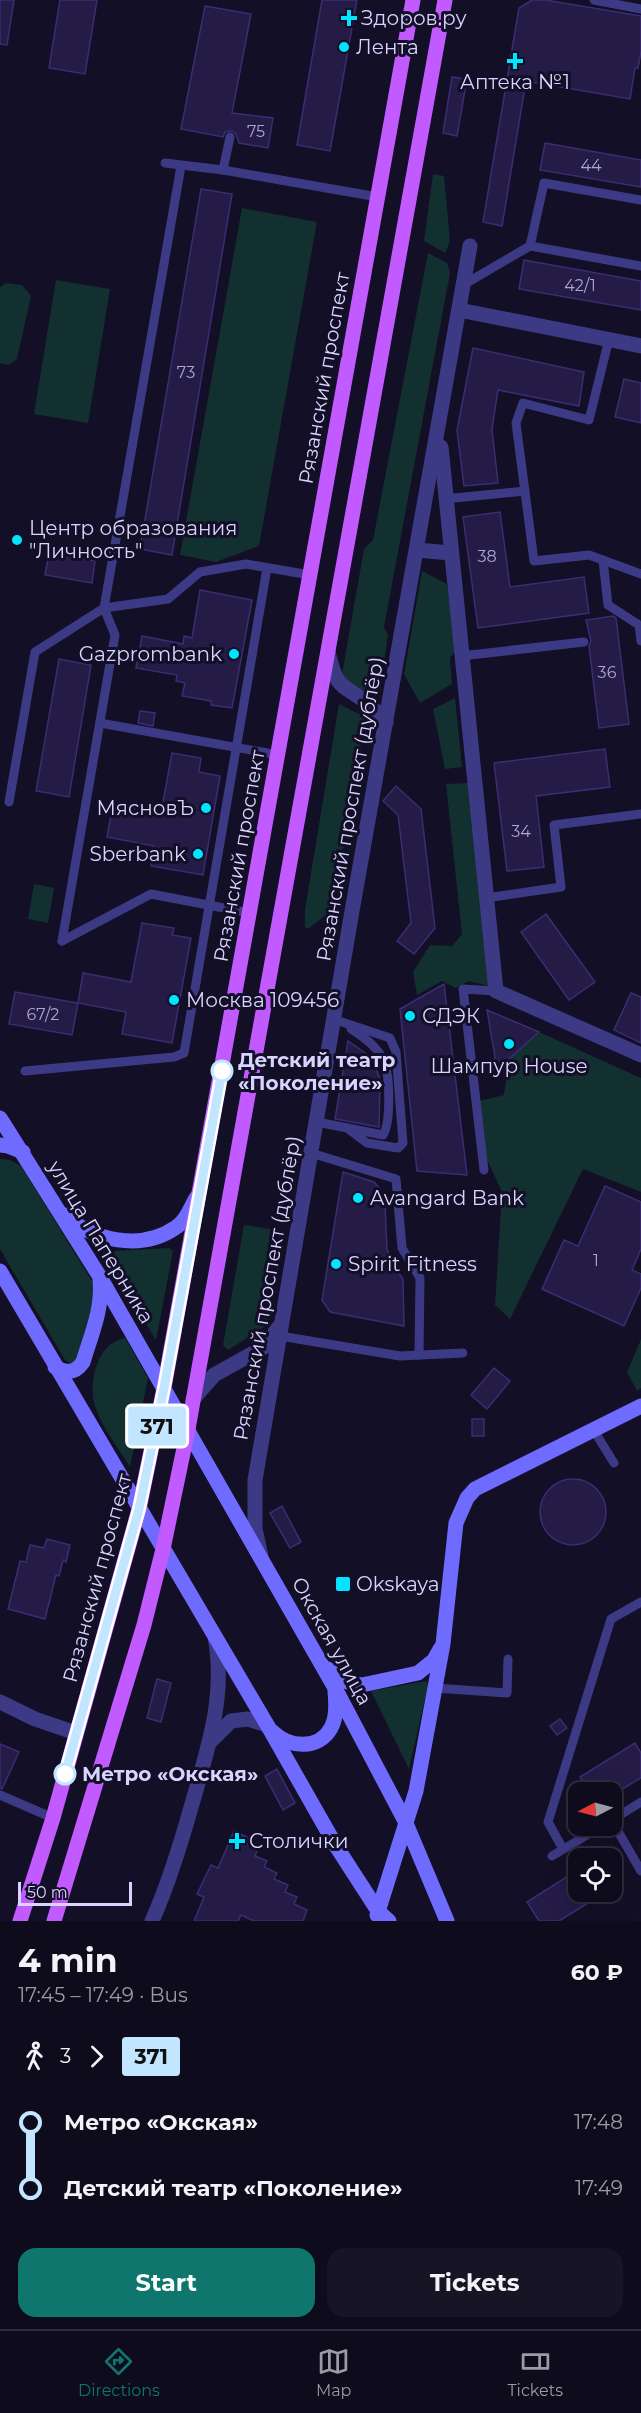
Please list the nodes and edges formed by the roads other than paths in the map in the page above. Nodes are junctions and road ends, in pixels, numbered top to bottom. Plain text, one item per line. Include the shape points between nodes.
1 (413, 0) edge
2 (445, 0) edge
3 (594, 0) edge
4 (641, 9) edge
5 (230, 137) dead end
6 (165, 163) dead end
7 (181, 166) junction
8 (223, 170) junction
9 (378, 197) junction
10 (641, 200) edge
11 (470, 246) dead end
12 (530, 246) junction
13 (641, 266) edge
14 (463, 285) junction
15 (459, 310) junction
16 (609, 339) junction
17 (641, 346) edge
18 (439, 422) junction
19 (525, 491) junction
20 (444, 499) junction
21 (418, 550) junction
22 (450, 552) junction
23 (603, 560) junction
24 (267, 567) junction
25 (641, 574) edge
26 (310, 575) junction
27 (104, 608) junction
28 (641, 641) edge
29 (584, 642) dead end
30 (328, 652) junction
31 (461, 656) junction
32 (100, 723) junction
33 (386, 723) junction
34 (236, 748) junction
35 (278, 755) junction
36 (9, 802) dead end
37 (641, 814) edge
38 (486, 898) junction
39 (209, 905) junction
40 (250, 913) junction
41 (496, 991) junction
42 (338, 1021) junction
43 (641, 1055) edge
44 (25, 1071) dead end
45 (0, 1118) edge
46 (317, 1122) junction
47 (347, 1128) junction
48 (0, 1145) edge
49 (23, 1152) junction
50 (311, 1153) junction
51 (484, 1170) dead end
52 (201, 1187) junction
53 (55, 1205) junction
54 (0, 1271) edge
55 (100, 1277) junction
56 (282, 1320) junction
57 (280, 1336) junction
58 (463, 1353) dead end
59 (419, 1355) junction
60 (55, 1367) junction
61 (164, 1388) junction
62 (194, 1399) junction
63 (639, 1412) edge
64 (188, 1429) junction
65 (592, 1429) junction
66 (614, 1463) dead end
67 (139, 1509) junction
68 (163, 1549) junction
69 (261, 1559) junction
70 (641, 1602) edge
71 (215, 1635) junction
72 (443, 1644) junction
73 (317, 1655) junction
74 (508, 1659) dead end
75 (335, 1688) junction
76 (435, 1688) junction
77 (0, 1702) edge
78 (268, 1726) junction
79 (76, 1733) junction
80 (210, 1743) junction
81 (0, 1795) edge
82 (641, 1802) edge
83 (622, 1814) edge
84 (53, 1818) junction
85 (405, 1821) junction
86 (585, 1836) edge
87 (621, 1836) edge
88 (563, 1849) junction
89 (552, 1856) dead end
90 (641, 1871) edge
91 (381, 1918) edge
92 (20, 1921) edge
93 (54, 1921) edge
94 (152, 1921) edge
95 (447, 1921) edge

1 - 9 main road, Рязанский проспект
2 - 30 main road
3 - 4 lane
5 - 8 lane
6 - 7 lane
7 - 8 lane
7 - 27 lane
8 - 9 lane
9 - 26 main road, Рязанский проспект
10 - 12 lane via 544,183
11 - 14 street, Рязанский проспект (дублёр)
12 - 13 lane
12 - 14 lane
14 - 15 street, Рязанский проспект (дублёр)
15 - 16 street
15 - 18 street, Рязанский проспект (дублёр)
16 - 17 street
16 - 19 lane via 589,420 523,403 516,423
18 - 20 street
18 - 21 street, Рязанский проспект (дублёр)
19 - 20 lane
19 - 23 lane via 534,561 589,555
20 - 22 street
21 - 22 street
21 - 33 street, Рязанский проспект (дублёр)
22 - 31 street
23 - 25 lane
23 - 28 lane via 609,605 639,625
24 - 26 lane
24 - 27 lane via 246,564 200,572 168,599
24 - 34 lane
26 - 35 main road, Рязанский проспект
27 - 32 lane via 115,635
27 - 36 lane via 35,652
29 - 31 lane
30 - 33 street via 338,683 367,703
30 - 62 main road
31 - 38 street
32 - 34 lane
32 - 39 lane via 62,941 151,894
33 - 42 street, Рязанский проспект (дублёр)
34 - 35 lane
34 - 39 lane
35 - 40 main road, Рязанский проспект
37 - 38 lane via 554,825 561,887
38 - 41 street
39 - 40 lane
39 - 44 lane via 184,1053
40 - 52 main road, Рязанский проспект
41 - 43 street
41 - 51 lane via 463,989
42 - 46 street, Рязанский проспект (дублёр)
42 - 47 lane via 369,1041 384,1062 388,1089 387,1129 383,1135
42 - 47 lane via 390,1038 396,1052 403,1143 398,1148 367,1143
45 - 49 main road, улица Паперника
46 - 47 lane
46 - 50 street, Рязанский проспект (дублёр)
48 - 49 main road
49 - 53 main road, улица Паперника
50 - 56 street, Рязанский проспект (дублёр)
50 - 59 lane via 396,1179 402,1248 420,1278
52 - 53 main road via 186,1217 175,1228 148,1238 104,1237 75,1224
52 - 61 main road, Рязанский проспект
53 - 55 main road, улица Паперника
54 - 60 main road
55 - 60 main road via 99,1311 83,1362 79,1369 70,1372
55 - 61 main road, улица Паперника
56 - 57 street, Рязанский проспект (дублёр)
56 - 62 street via 266,1346 214,1375
57 - 59 lane via 400,1356
57 - 69 street, Рязанский проспект (дублёр) via 255,1480 255,1529
58 - 59 lane
60 - 67 main road
61 - 64 main road, Окская улица
61 - 67 main road, Рязанский проспект
62 - 64 main road
63 - 65 main road
64 - 68 main road
64 - 69 main road, Окская улица
65 - 66 lane
65 - 72 main road via 475,1489 467,1498 456,1523
67 - 68 main road
67 - 79 main road, Рязанский проспект
68 - 71 main road
68 - 93 main road via 144,1625
69 - 73 main road, Окская улица
70 - 88 lane via 612,1619 604,1642 548,1822
71 - 78 main road
71 - 80 street via 219,1696
72 - 73 main road via 434,1660 418,1673 362,1685 343,1681
72 - 76 main road
73 - 75 main road, Окская улица
74 - 76 lane via 507,1693
75 - 78 main road via 335,1718 323,1737 300,1745 279,1738
75 - 85 main road, Окская улица
76 - 85 main road via 416,1791
77 - 79 street
78 - 80 street via 248,1719 231,1721
78 - 91 main road
79 - 84 main road, Рязанский проспект
80 - 94 street via 184,1833
81 - 84 lane
82 - 83 lane
84 - 92 main road, Рязанский проспект
85 - 91 main road
85 - 95 main road, Окская улица
86 - 88 lane
87 - 90 lane
88 - 89 lane

